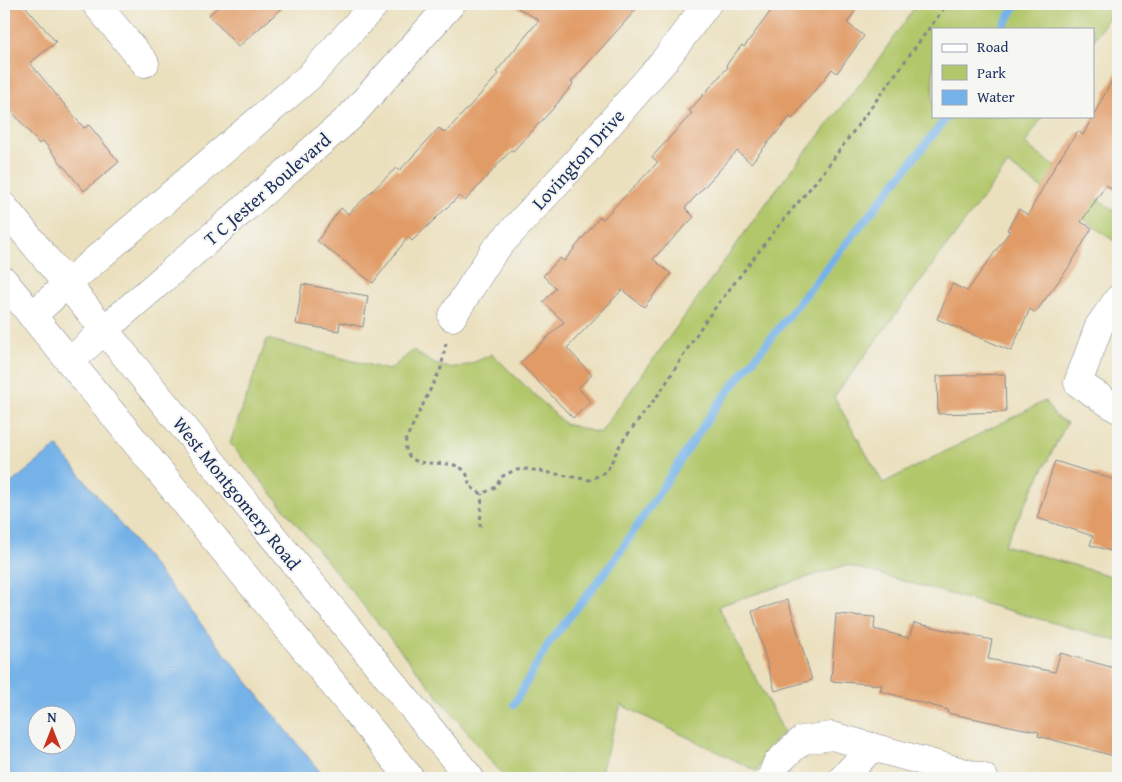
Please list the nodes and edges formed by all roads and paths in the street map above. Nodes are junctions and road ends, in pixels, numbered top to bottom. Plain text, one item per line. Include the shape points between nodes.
1 (96, 4) edge
2 (375, 4) edge
3 (451, 4) edge
4 (708, 4) edge
5 (947, 4) edge
6 (145, 63) dead end
7 (4, 207) edge
8 (4, 281) edge
9 (66, 284) junction
10 (1118, 299) edge
11 (32, 316) junction
12 (452, 317) joint
13 (104, 330) junction
14 (70, 362) junction
15 (1118, 409) edge
16 (482, 494) junction
17 (480, 527) dead end
18 (872, 747) junction
19 (410, 778) edge
20 (470, 778) edge
21 (771, 778) edge
22 (842, 778) edge
23 (984, 778) edge

1 - 6 street
2 - 9 street via 309,77
3 - 13 street, T C Jester Boulevard via 349,118
4 - 12 street, Lovington Drive via 664,61 494,250
5 - 16 path via 822,174 705,321 661,391 621,443 606,471 590,480 528,469 515,470 501,477 496,487
7 - 9 street, West Montgomery Road
8 - 11 street
9 - 11 street
9 - 13 street, West Montgomery Road
10 - 15 street via 1099,326 1078,383
11 - 14 street
12 - 16 path via 441,368 410,428 405,449 416,462 452,463 466,474 470,486
13 - 14 street, T C Jester Boulevard
13 - 20 street, West Montgomery Road
14 - 19 street
16 - 17 path
18 - 21 street via 832,736 802,740 777,763
18 - 22 street
18 - 23 street

